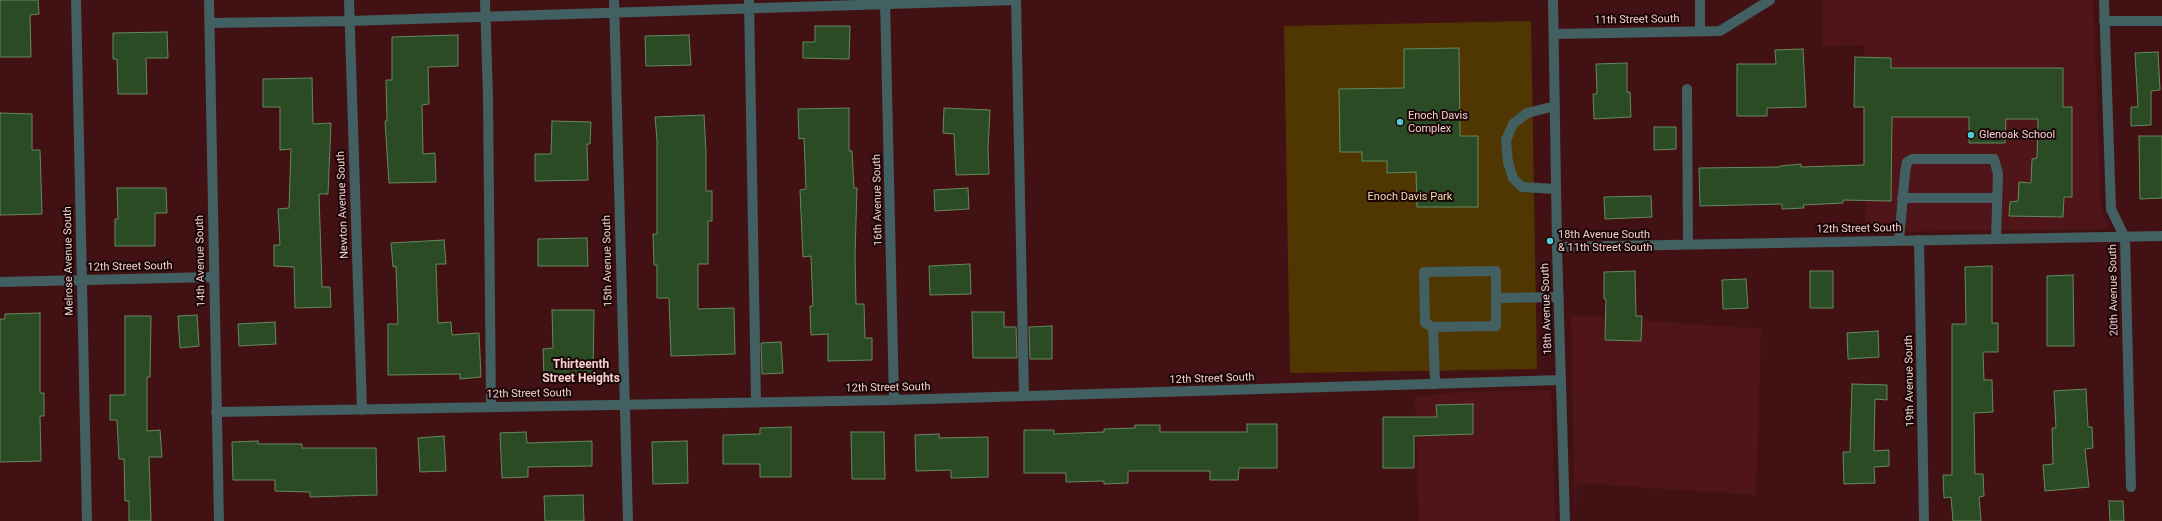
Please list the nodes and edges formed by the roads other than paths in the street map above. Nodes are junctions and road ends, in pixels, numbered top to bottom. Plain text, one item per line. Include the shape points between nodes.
1 (76, 0) edge
2 (209, 0) edge
3 (349, 0) edge
4 (485, 0) edge
5 (614, 0) edge
6 (1016, 0) edge
7 (1553, 0) edge
8 (1700, 0) edge
9 (1770, 0) edge
10 (2104, 0) edge
11 (885, 2) edge
12 (750, 4) edge
13 (614, 13) junction
14 (485, 17) junction
15 (350, 21) junction
16 (2104, 21) junction
17 (2162, 21) edge
18 (209, 23) junction
19 (1700, 31) junction
20 (1554, 34) junction
21 (1687, 89) dead end
22 (1555, 106) junction
23 (1556, 189) junction
24 (1902, 198) junction
25 (1997, 198) junction
26 (2162, 236) edge
27 (2125, 238) junction
28 (1996, 239) junction
29 (1899, 240) junction
30 (1919, 240) junction
31 (1688, 245) junction
32 (1557, 247) junction
33 (214, 277) junction
34 (82, 280) junction
35 (0, 282) edge
36 (1559, 297) junction
37 (1496, 298) junction
38 (1432, 327) junction
39 (1561, 380) junction
40 (1435, 384) junction
41 (1024, 396) junction
42 (894, 400) junction
43 (756, 402) junction
44 (624, 404) junction
45 (491, 406) junction
46 (362, 410) junction
47 (216, 412) junction
48 (2131, 487) dead end
49 (87, 521) edge
50 (219, 521) edge
51 (628, 521) edge
52 (1565, 521) edge
53 (1924, 521) edge

1 - 34 street, Melrose Avenue South
2 - 18 street, 14th Avenue South
3 - 15 street, Newton Avenue South
4 - 14 street
5 - 13 street, 15th Avenue South
6 - 11 street
6 - 41 street
7 - 20 street, 18th Avenue South
8 - 19 street
9 - 19 street, 11th Street South via 1720,31
10 - 16 street, 20th Avenue South
11 - 12 street
11 - 42 street, 16th Avenue South
12 - 13 street
12 - 43 street
13 - 14 street
13 - 44 street, 15th Avenue South
14 - 15 street
14 - 45 street via 489,122
15 - 18 street
15 - 46 street, Newton Avenue South
16 - 17 street
16 - 27 street, 20th Avenue South via 2111,209
18 - 33 street, 14th Avenue South
19 - 20 street, 11th Street South
20 - 22 street, 18th Avenue South
21 - 31 street
22 - 23 street, 18th Avenue South
22 - 23 street via 1527,113 1513,124 1506,140 1508,162 1513,178 1522,187
23 - 32 street, 18th Avenue South
24 - 25 street
24 - 25 street via 1905,173 1908,162 1912,159 1994,159 1998,174
24 - 29 street
25 - 28 street
26 - 27 street, 12th Street South
27 - 28 street, 12th Street South
27 - 48 street, 20th Avenue South
28 - 30 street, 12th Street South
29 - 30 street, 12th Street South
29 - 31 street, 12th Street South
30 - 53 street, 19th Avenue South
31 - 32 street, 12th Street South
32 - 36 street, 18th Avenue South
33 - 34 street, 12th Street South
33 - 47 street, 14th Avenue South
34 - 35 street, 12th Street South
34 - 49 street, Melrose Avenue South
36 - 37 street
36 - 39 street, 18th Avenue South
37 - 38 street via 1496,326
37 - 38 street via 1496,271 1424,272 1425,323
38 - 40 street
39 - 40 street, 12th Street South
39 - 52 street, 18th Avenue South
40 - 41 street, 12th Street South
41 - 42 street, 12th Street South
42 - 43 street, 12th Street South
43 - 44 street, 12th Street South
44 - 45 street, 12th Street South
44 - 51 street, 15th Avenue South
45 - 46 street, 12th Street South
46 - 47 street, 12th Street South
47 - 50 street, 14th Avenue South

